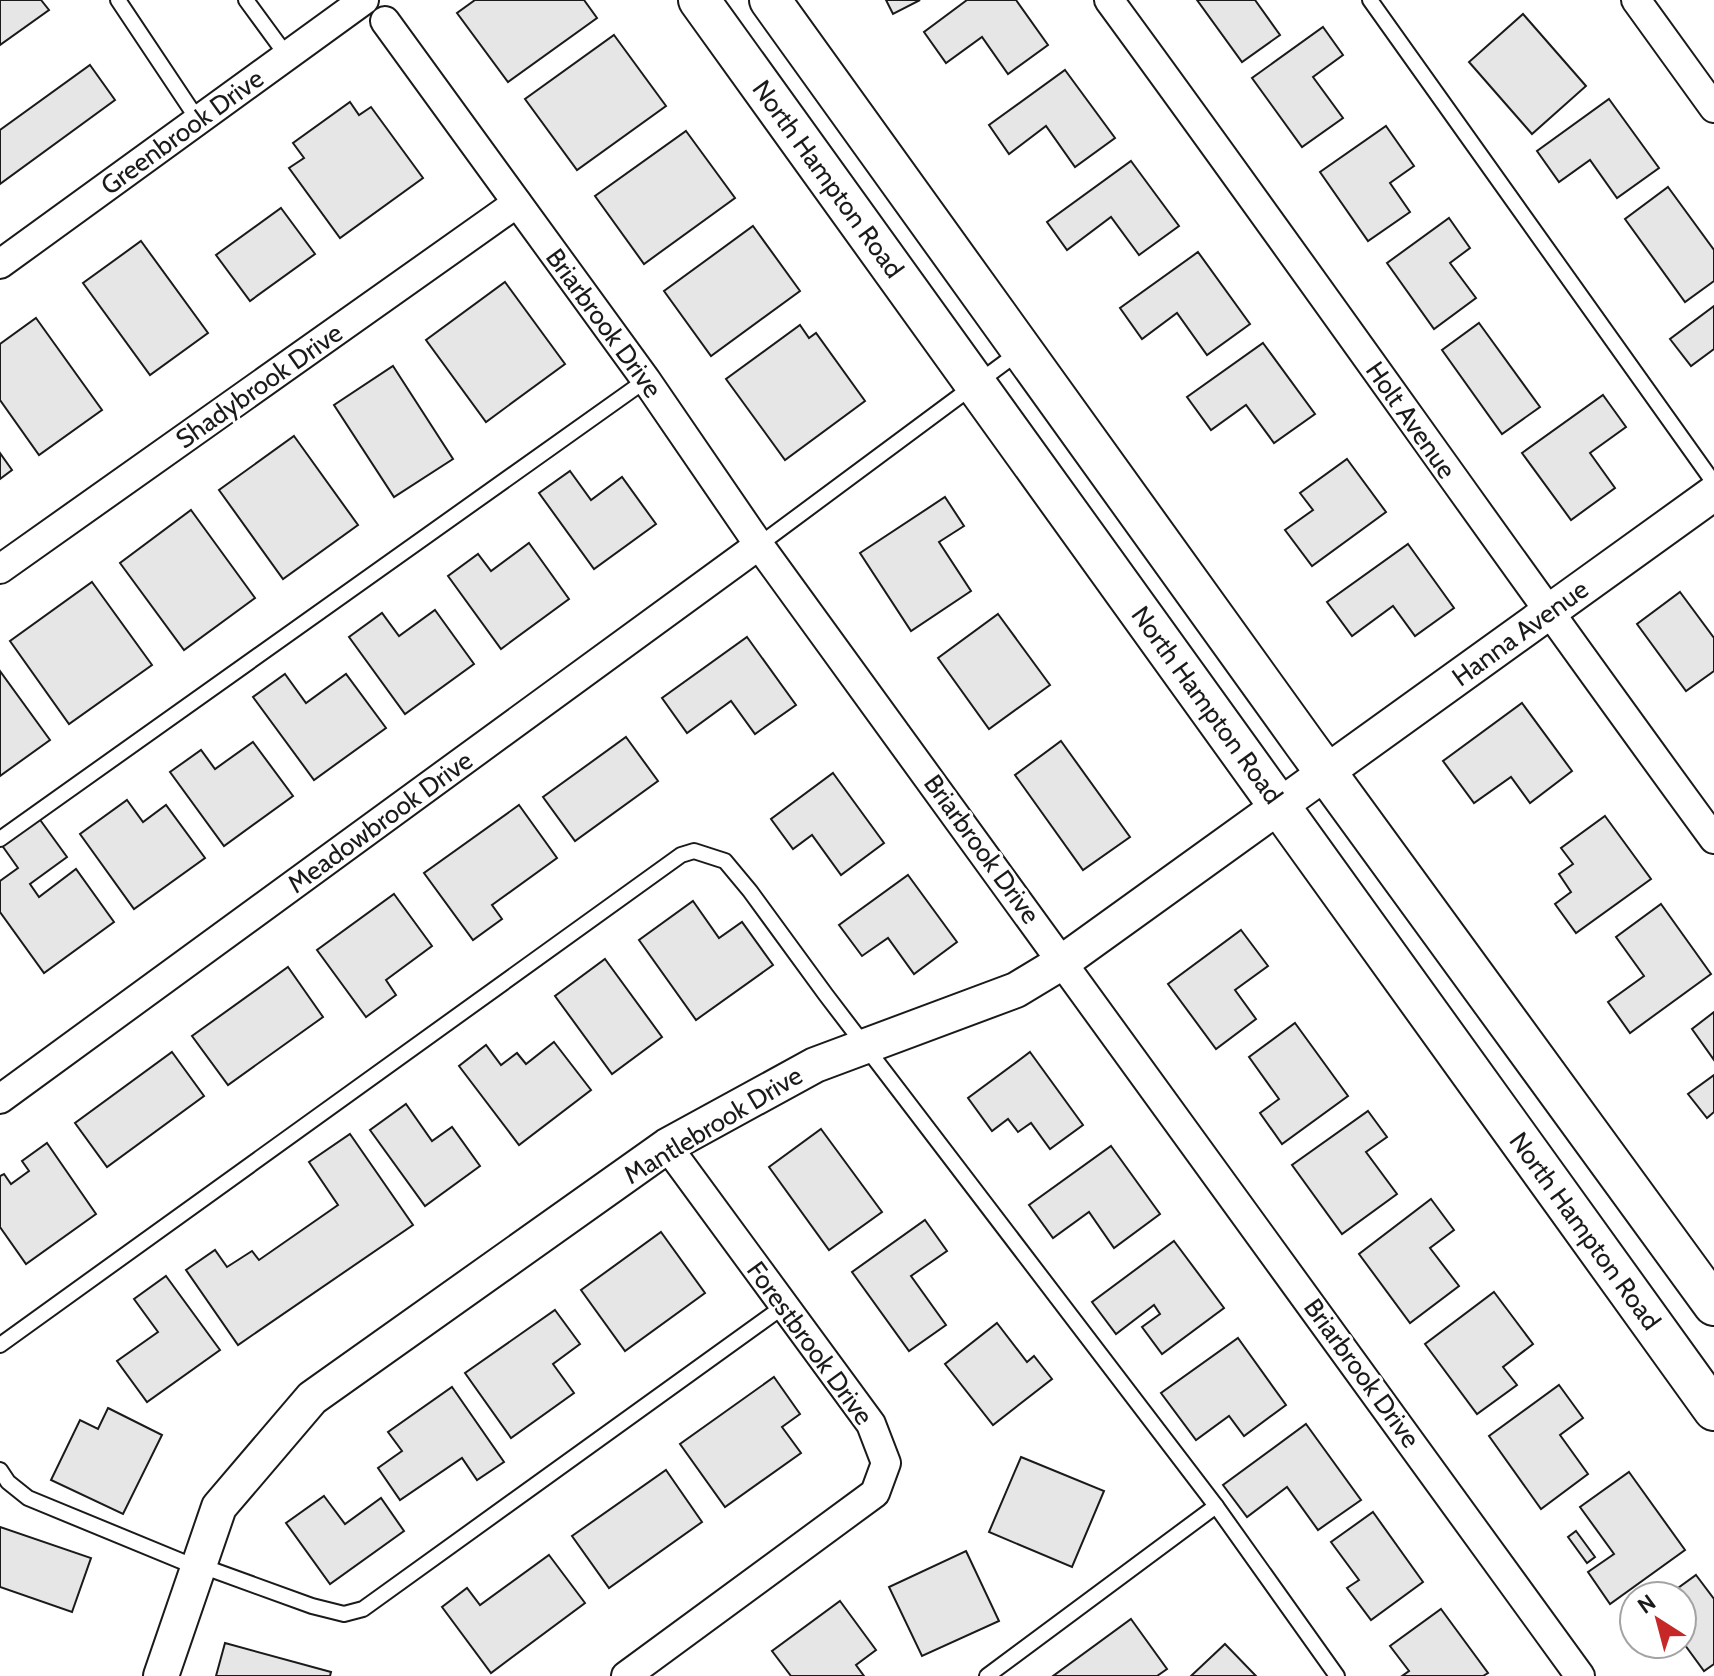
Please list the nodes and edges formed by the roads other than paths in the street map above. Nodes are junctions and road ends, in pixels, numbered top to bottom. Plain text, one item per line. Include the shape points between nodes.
1 (118, 0) edge
2 (246, 0) edge
3 (364, 0) edge
4 (699, 0) edge
5 (770, 0) edge
6 (1109, 0) edge
7 (1370, 0) edge
8 (1636, 0) edge
9 (385, 21) dead end
10 (287, 56) junction
11 (1714, 108) edge
12 (198, 120) junction
13 (517, 203) junction
14 (0, 264) edge
15 (1022, 350) junction
16 (646, 380) junction
17 (976, 385) junction
18 (1714, 483) edge
19 (1714, 493) edge
20 (759, 545) junction
21 (0, 569) edge
22 (1548, 612) junction
23 (1326, 772) junction
24 (1279, 805) junction
25 (0, 839) edge
26 (1714, 839) edge
27 (1064, 961) junction
28 (867, 1048) junction
29 (0, 1099) edge
30 (667, 1146) junction
31 (1714, 1305) edge
32 (784, 1306) junction
33 (0, 1345) edge
34 (1714, 1410) edge
35 (0, 1470) edge
36 (1216, 1506) junction
37 (198, 1567) junction
38 (161, 1676) edge
39 (626, 1676) edge
40 (987, 1676) edge
41 (1337, 1676) edge
42 (1580, 1676) edge

1 - 12 lane
2 - 10 lane
3 - 10 street, Greenbrook Drive
4 - 17 main road, North Hampton Road
5 - 15 main road
6 - 22 street, Holt Avenue
7 - 18 lane
8 - 11 street
9 - 13 street, Briarbrook Drive
10 - 12 street, Greenbrook Drive
12 - 14 street, Greenbrook Drive
13 - 16 street, Briarbrook Drive
13 - 21 street, Shadybrook Drive
15 - 17 lane
15 - 23 main road
16 - 20 street, Briarbrook Drive
16 - 25 lane
17 - 20 lane
17 - 24 main road, North Hampton Road
19 - 22 street, Hanna Avenue
20 - 27 street, Briarbrook Drive
20 - 29 street, Meadowbrook Drive
22 - 23 street, Hanna Avenue
22 - 26 street, Holt Avenue
23 - 24 street, Mantlebrook Drive
23 - 31 main road
24 - 27 street, Mantlebrook Drive
24 - 34 main road, North Hampton Road
27 - 28 street, Mantlebrook Drive via 1016,990
27 - 42 street, Briarbrook Drive
28 - 30 street, Mantlebrook Drive via 815,1065
28 - 33 lane via 725,861 694,851 681,855
28 - 36 lane
30 - 32 street, Forestbrook Drive
30 - 37 street, Mantlebrook Drive via 312,1398 219,1507
32 - 37 lane via 363,1609 344,1614 312,1606
32 - 39 street, Forestbrook Drive via 871,1424 886,1463 875,1493
35 - 37 lane via 28,1498
36 - 40 lane
36 - 41 lane
37 - 38 street, Mantlebrook Drive

